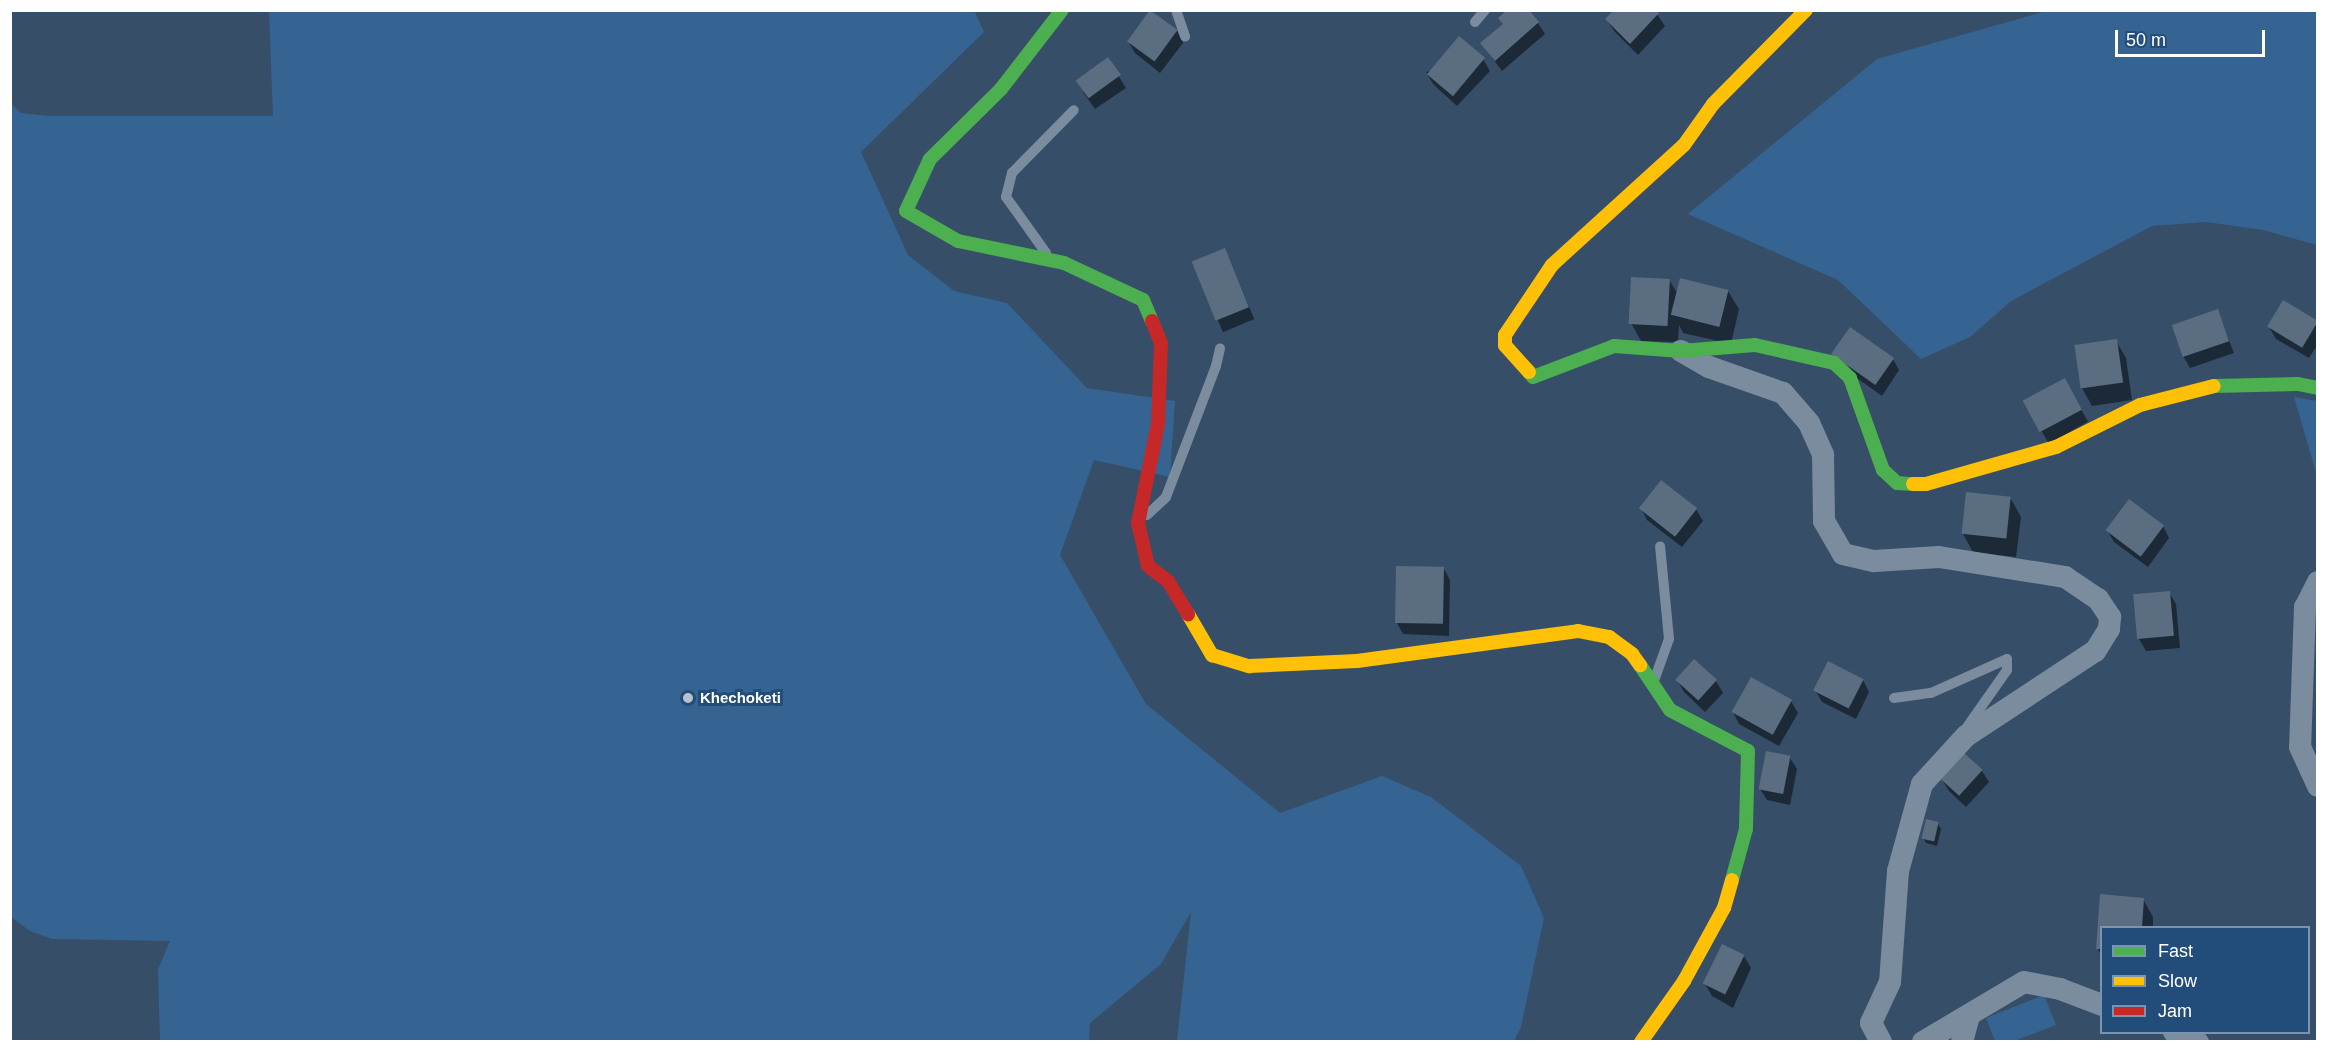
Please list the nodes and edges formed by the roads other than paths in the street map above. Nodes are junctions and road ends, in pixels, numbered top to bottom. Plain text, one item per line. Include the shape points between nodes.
1 (1062, 10) edge
2 (1176, 10) edge
3 (1485, 10) edge
4 (1806, 10) edge
5 (1475, 21) dead end
6 (1185, 36) dead end
7 (1074, 110) dead end
8 (1052, 260) junction
9 (1220, 348) dead end
10 (1681, 351) junction
11 (2318, 388) edge
12 (1138, 523) junction
13 (1660, 546) dead end
14 (2318, 582) edge
15 (1653, 684) junction
16 (1894, 698) dead end
17 (1966, 736) junction
18 (2318, 786) edge
19 (2100, 1004) edge
20 (1969, 1015) junction
21 (2179, 1034) edge
22 (1641, 1041) edge
23 (1881, 1041) edge
24 (1923, 1041) edge
25 (1962, 1041) edge
26 (2198, 1041) edge

1 - 8 street via 1001,89 930,159 906,211 958,241
2 - 6 lane
3 - 5 lane
4 - 10 street via 1713,104 1684,145 1552,265 1505,335 1505,345 1533,377 1614,346
7 - 8 lane via 1012,173 1006,197
8 - 12 street via 1143,300 1161,343 1158,424
9 - 12 lane via 1166,497
10 - 11 street via 1755,345 1834,363 1850,378 1883,470 1897,483 1926,484 2056,447 2140,405 2220,384 2298,384
10 - 17 street via 1709,367 1783,393 1809,423 1823,455 1824,521 1843,554 1874,561 1939,557 2065,577 2098,599 2110,617 2109,629 2095,651
12 - 15 street via 1148,566 1168,581 1212,655 1249,666 1358,662 1578,631 1609,637 1632,654
13 - 15 lane via 1669,639
14 - 18 street via 2306,607 2300,747
15 - 22 street via 1670,710 1748,751 1746,829 1724,908 1684,981
16 - 17 lane via 1931,693 2007,659 2007,670 1966,728
17 - 23 street via 1922,784 1898,871 1890,982 1871,1023
19 - 20 street via 2060,989 2024,982
20 - 24 street
20 - 25 street
21 - 26 street

